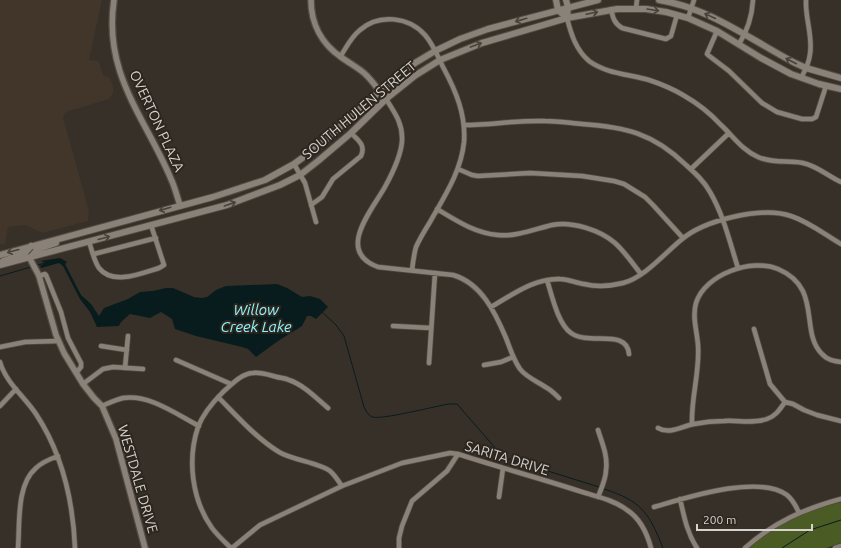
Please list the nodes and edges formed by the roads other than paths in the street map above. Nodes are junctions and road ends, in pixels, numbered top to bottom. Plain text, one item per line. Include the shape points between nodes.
1 (114, 0) edge
2 (311, 0) edge
3 (556, 0) edge
4 (566, 0) edge
5 (598, 0) edge
6 (637, 0) edge
7 (660, 0) edge
8 (694, 0) edge
9 (753, 0) edge
10 (806, 0) edge
11 (568, 7) junction
12 (636, 8) junction
13 (691, 8) junction
14 (611, 9) junction
15 (558, 10) junction
16 (677, 15) junction
17 (567, 18) junction
18 (688, 18) junction
19 (717, 31) junction
20 (744, 35) junction
21 (739, 44) junction
22 (435, 51) junction
23 (340, 57) junction
24 (440, 60) junction
25 (806, 68) junction
26 (801, 78) junction
27 (841, 78) edge
28 (826, 86) junction
29 (841, 89) edge
30 (380, 92) junction
31 (386, 99) junction
32 (464, 125) junction
33 (351, 133) junction
34 (729, 133) junction
35 (294, 164) junction
36 (458, 169) junction
37 (691, 169) junction
38 (300, 175) junction
39 (841, 182) edge
40 (180, 205) junction
41 (311, 205) junction
42 (437, 209) junction
43 (723, 220) junction
44 (316, 222) dead end
45 (151, 225) junction
46 (156, 238) junction
47 (683, 238) junction
48 (89, 242) junction
49 (841, 244) edge
50 (32, 252) junction
51 (0, 254) edge
52 (94, 254) junction
53 (0, 264) edge
54 (35, 268) junction
55 (738, 268) junction
56 (412, 270) junction
57 (435, 273) junction
58 (641, 274) junction
59 (39, 276) junction
60 (547, 280) junction
61 (491, 307) junction
62 (392, 326) dead end
63 (431, 328) junction
64 (754, 329) dead end
65 (128, 336) dead end
66 (59, 341) junction
67 (102, 346) dead end
68 (0, 347) edge
69 (127, 350) junction
70 (629, 354) dead end
71 (512, 357) junction
72 (176, 360) dead end
73 (0, 362) edge
74 (841, 362) edge
75 (429, 363) dead end
76 (484, 365) dead end
77 (125, 368) junction
78 (143, 369) dead end
79 (76, 373) junction
80 (83, 384) junction
81 (231, 384) junction
82 (16, 389) junction
83 (218, 397) junction
84 (559, 398) dead end
85 (785, 402) junction
86 (0, 406) edge
87 (102, 406) junction
88 (328, 408) dead end
89 (841, 421) edge
90 (692, 424) junction
91 (199, 426) junction
92 (658, 428) dead end
93 (598, 430) dead end
94 (458, 454) junction
95 (58, 456) junction
96 (503, 468) junction
97 (342, 486) junction
98 (599, 495) junction
99 (499, 497) dead end
100 (680, 499) junction
101 (841, 500) edge
102 (654, 507) dead end
103 (799, 513) junction
104 (841, 546) edge
105 (18, 548) edge
106 (76, 548) edge
107 (145, 548) edge
108 (232, 548) edge
109 (399, 548) edge
110 (651, 548) edge
111 (697, 548) edge
112 (745, 548) edge
113 (835, 548) edge

1 - 40 street, OVERTON PLAZA via 111,21 113,44 123,81 136,112 170,176
2 - 23 street via 313,18 320,36
3 - 15 main road
4 - 11 main road
5 - 11 main road, SOUTH HULEN STREET
6 - 12 street
7 - 13 main road
8 - 13 street
9 - 20 street
10 - 25 street via 811,41
11 - 15 main road, SOUTH HULEN STREET
11 - 17 main road
12 - 14 main road, SOUTH HULEN STREET
12 -> 16 main road, SOUTH HULEN STREET
13 - 18 street
20 -> 13 main road
14 - 16 street via 613,19 622,28 666,39 671,36
17 -> 14 main road, SOUTH HULEN STREET
15 - 17 main road
15 -> 22 main road, SOUTH HULEN STREET via 477,33
16 - 18 main road, SOUTH HULEN STREET
24 -> 17 main road, SOUTH HULEN STREET via 482,43
17 - 34 street via 578,47 592,62 608,71 650,80 679,93 701,107
18 - 19 main road, SOUTH HULEN STREET
19 - 21 main road, SOUTH HULEN STREET
19 - 28 street via 708,56 729,71 762,103 777,112 802,119 816,118
20 - 21 street
25 -> 20 main road
21 - 26 main road, SOUTH HULEN STREET
22 - 23 street via 417,27 401,20 384,19 360,29
22 - 24 street
22 - 30 main road, SOUTH HULEN STREET via 402,73
23 - 30 street via 363,73
24 - 31 main road, SOUTH HULEN STREET
24 - 32 street via 458,98
25 - 26 street
25 - 27 main road
26 - 28 main road, SOUTH HULEN STREET
28 - 29 main road, SOUTH HULEN STREET
30 - 31 street
30 - 35 main road, SOUTH HULEN STREET
31 - 33 main road, SOUTH HULEN STREET
31 - 56 street via 399,120 402,134 401,150 357,241 363,257 372,265
32 - 36 street
32 - 37 street via 545,121 625,129 658,143
33 - 38 main road, SOUTH HULEN STREET
33 - 41 street via 363,146 364,151 333,179 322,197
34 - 37 street
34 - 39 street via 748,152 757,156 772,161 813,166
35 - 38 street
35 - 40 main road, SOUTH HULEN STREET via 265,180
36 - 42 street
36 - 47 street via 478,176 530,173 582,176 624,184 653,204
37 - 43 street via 710,191
38 - 41 street
45 -> 38 main road, SOUTH HULEN STREET via 227,205
40 -> 50 main road, SOUTH HULEN STREET via 69,236 62,242
41 - 44 street
42 - 56 street via 417,245
42 - 58 street via 468,228 500,236 563,224 586,228 615,243
43 - 47 street
43 - 49 street via 753,213 782,214 813,226
43 - 55 street
45 - 46 street
48 -> 45 main road, SOUTH HULEN STREET
46 - 52 street
46 - 52 street via 164,265 125,277 108,275 99,268
47 - 58 street
48 - 50 main road, SOUTH HULEN STREET
48 - 52 street
50 -> 51 main road, SOUTH HULEN STREET
50 - 53 main road
50 - 54 street, WESTDALE DRIVE
50 - 54 street via 36,260
54 - 59 street, WESTDALE DRIVE
55 - 74 street via 767,266 778,269 793,279 806,298 811,330 821,354 833,361
55 - 90 street via 715,279 705,288 696,303 694,319 698,371
56 - 57 street
57 - 61 street via 462,277 479,291
57 - 63 street
58 - 60 street via 624,283 595,286 562,279
59 - 66 street, WESTDALE DRIVE
59 - 79 street via 46,275 70,342 81,363
60 - 61 street via 525,288
60 - 70 street via 561,321 572,334 586,339 616,338 628,346
61 - 71 street
62 - 63 street
63 - 75 street
64 - 85 street via 770,384
65 - 69 street
66 - 68 street via 25,342
66 - 79 street, WESTDALE DRIVE
67 - 69 street
69 - 77 street
71 - 76 street
71 - 84 street via 521,370
72 - 81 street
73 - 82 street via 4,373
77 - 78 street
77 - 80 street via 103,369
79 - 80 street, WESTDALE DRIVE
80 - 87 street, WESTDALE DRIVE
81 - 83 street
81 - 88 street via 251,373 267,374 299,385
82 - 86 street
82 - 95 street via 40,420
83 - 91 street
83 - 97 street via 270,446 280,453 329,470
85 - 89 street
85 - 90 street via 775,414 756,422
87 - 91 street via 123,398 141,398
87 - 107 street, WESTDALE DRIVE via 116,439
90 - 92 street via 670,431
91 - 108 street via 194,444 192,470 196,494 212,528
93 - 98 street via 606,461 604,481
94 - 96 street, SARITA DRIVE
94 - 97 street, SARITA DRIVE via 450,453 402,463
94 - 109 street via 447,471 412,501 402,526
95 - 105 street via 40,464 28,477 21,500
95 - 106 street via 69,494
96 - 98 street, SARITA DRIVE
96 - 99 street
97 - 108 street, SARITA DRIVE via 260,525
98 - 110 street, SARITA DRIVE via 635,516 644,528
100 - 102 street
100 - 103 street via 728,488 770,488 786,494
100 - 111 street via 692,541
101 - 103 street
103 - 112 street via 761,534
104 - 113 street

